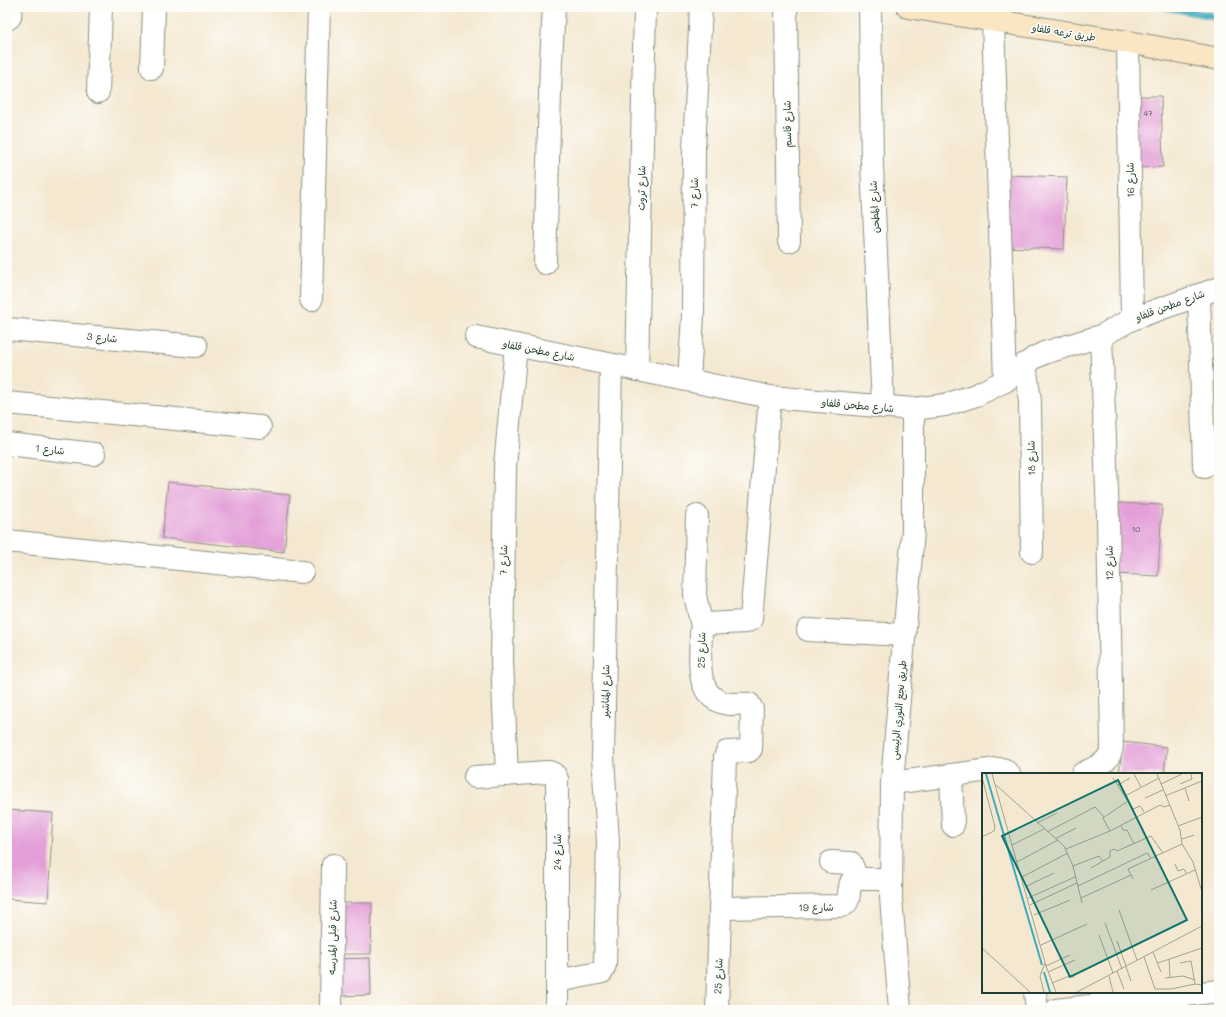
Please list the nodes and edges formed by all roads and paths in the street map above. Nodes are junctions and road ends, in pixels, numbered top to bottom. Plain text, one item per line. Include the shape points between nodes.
1 (11, 7) edge
2 (101, 7) edge
3 (154, 7) edge
4 (319, 7) edge
5 (554, 7) edge
6 (645, 7) edge
7 (701, 7) edge
8 (786, 7) edge
9 (870, 7) edge
10 (908, 7) edge
11 (7, 20) edge
12 (993, 21) junction
13 (1128, 42) junction
14 (1219, 59) edge
15 (152, 68) dead end
16 (98, 92) dead end
17 (789, 241) dead end
18 (545, 263) dead end
19 (1219, 288) edge
20 (1199, 295) junction
21 (311, 300) dead end
22 (1132, 319) junction
23 (7, 329) edge
24 (1101, 336) junction
25 (476, 337) dead end
26 (516, 345) junction
27 (196, 346) dead end
28 (611, 364) junction
29 (1025, 364) junction
30 (638, 370) junction
31 (689, 380) junction
32 (1005, 381) junction
33 (770, 398) junction
34 (7, 403) edge
35 (883, 407) junction
36 (913, 409) junction
37 (260, 427) dead end
38 (7, 444) edge
39 (94, 454) dead end
40 (1204, 467) dead end
41 (697, 516) dead end
42 (7, 541) edge
43 (1032, 552) dead end
44 (302, 572) dead end
45 (702, 627) junction
46 (808, 630) dead end
47 (904, 635) junction
48 (1007, 773) edge
49 (1084, 773) edge
50 (507, 775) junction
51 (951, 775) junction
52 (475, 777) dead end
53 (892, 783) junction
54 (953, 825) dead end
55 (831, 862) dead end
56 (333, 865) dead end
57 (857, 878) junction
58 (891, 879) junction
59 (720, 908) junction
60 (558, 981) junction
61 (1219, 991) edge
62 (1035, 993) edge
63 (1186, 1002) edge
64 (1084, 1008) edge
65 (331, 1010) edge
66 (558, 1010) edge
67 (717, 1010) edge
68 (900, 1010) edge
69 (1037, 1010) edge
70 (1056, 1010) edge

1 - 11 street
2 - 16 street
3 - 15 street
4 - 21 street
5 - 18 street
6 - 30 street, شارع ثروت
7 - 31 street, شارع 7 via 694,148 693,315
8 - 17 street, شارع قاسم
9 - 35 street, شارع المطحن via 872,165
10 - 12 street, طريق ترعه قلفاو
12 - 13 street, طريق ترعه قلفاو
12 - 32 street
13 - 14 street, طريق ترعه قلفاو
13 - 22 street, شارع 16
19 - 20 street, شارع مطحن قلفاو
20 - 22 street, شارع مطحن قلفاو
20 - 40 street
22 - 24 street, شارع مطحن قلفاو
23 - 27 street, شارع 3
24 - 29 street, شارع مطحن قلفاو via 1044,353
24 - 49 street, شارع 12 via 1108,517 1112,754 1107,760
25 - 26 street, شارع مطحن قلفاو
26 - 28 street, شارع مطحن قلفاو
26 - 50 street, شارع 7 via 504,467 502,660
28 - 30 street, شارع مطحن قلفاو
28 - 60 street, شارع المناشير via 604,756 608,842 605,965 602,972
29 - 32 street, شارع مطحن قلفاو
29 - 43 street, شارع 18 via 1030,401
30 - 31 street, شارع مطحن قلفاو
31 - 33 street, شارع مطحن قلفاو
32 - 36 street, شارع مطحن قلفاو via 976,395 951,403
33 - 35 street, شارع مطحن قلفاو
33 - 45 street, شارع 25 via 751,619 746,622 708,623
34 - 37 street
35 - 36 street, شارع مطحن قلفاو
36 - 47 street, طريق نجع النوري الرئيسى via 913,531
38 - 39 street, شارع 1
41 - 45 street via 695,595
42 - 44 street
45 - 59 street, شارع 25 via 701,677 705,689 713,698 725,703 749,704 752,709 751,749 727,752 725,757
46 - 47 street
47 - 53 street, طريق نجع النوري الرئيسى
48 - 51 street via 1003,769 997,769
50 - 52 street, شارع 24
50 - 60 street, شارع 24 via 552,772 557,779
51 - 53 street
51 - 54 street
53 - 58 street, طريق نجع النوري الرئيسى
55 - 57 street via 851,863
56 - 65 street, شارع قبلى المدرسه
57 - 58 street
57 - 59 street, شارع 19 via 851,881 845,906
58 - 68 street, طريق نجع النوري الرئيسى
59 - 67 street, شارع 25
60 - 66 street, شارع 24
61 - 63 street
62 - 69 street
63 - 64 street
64 - 70 street

